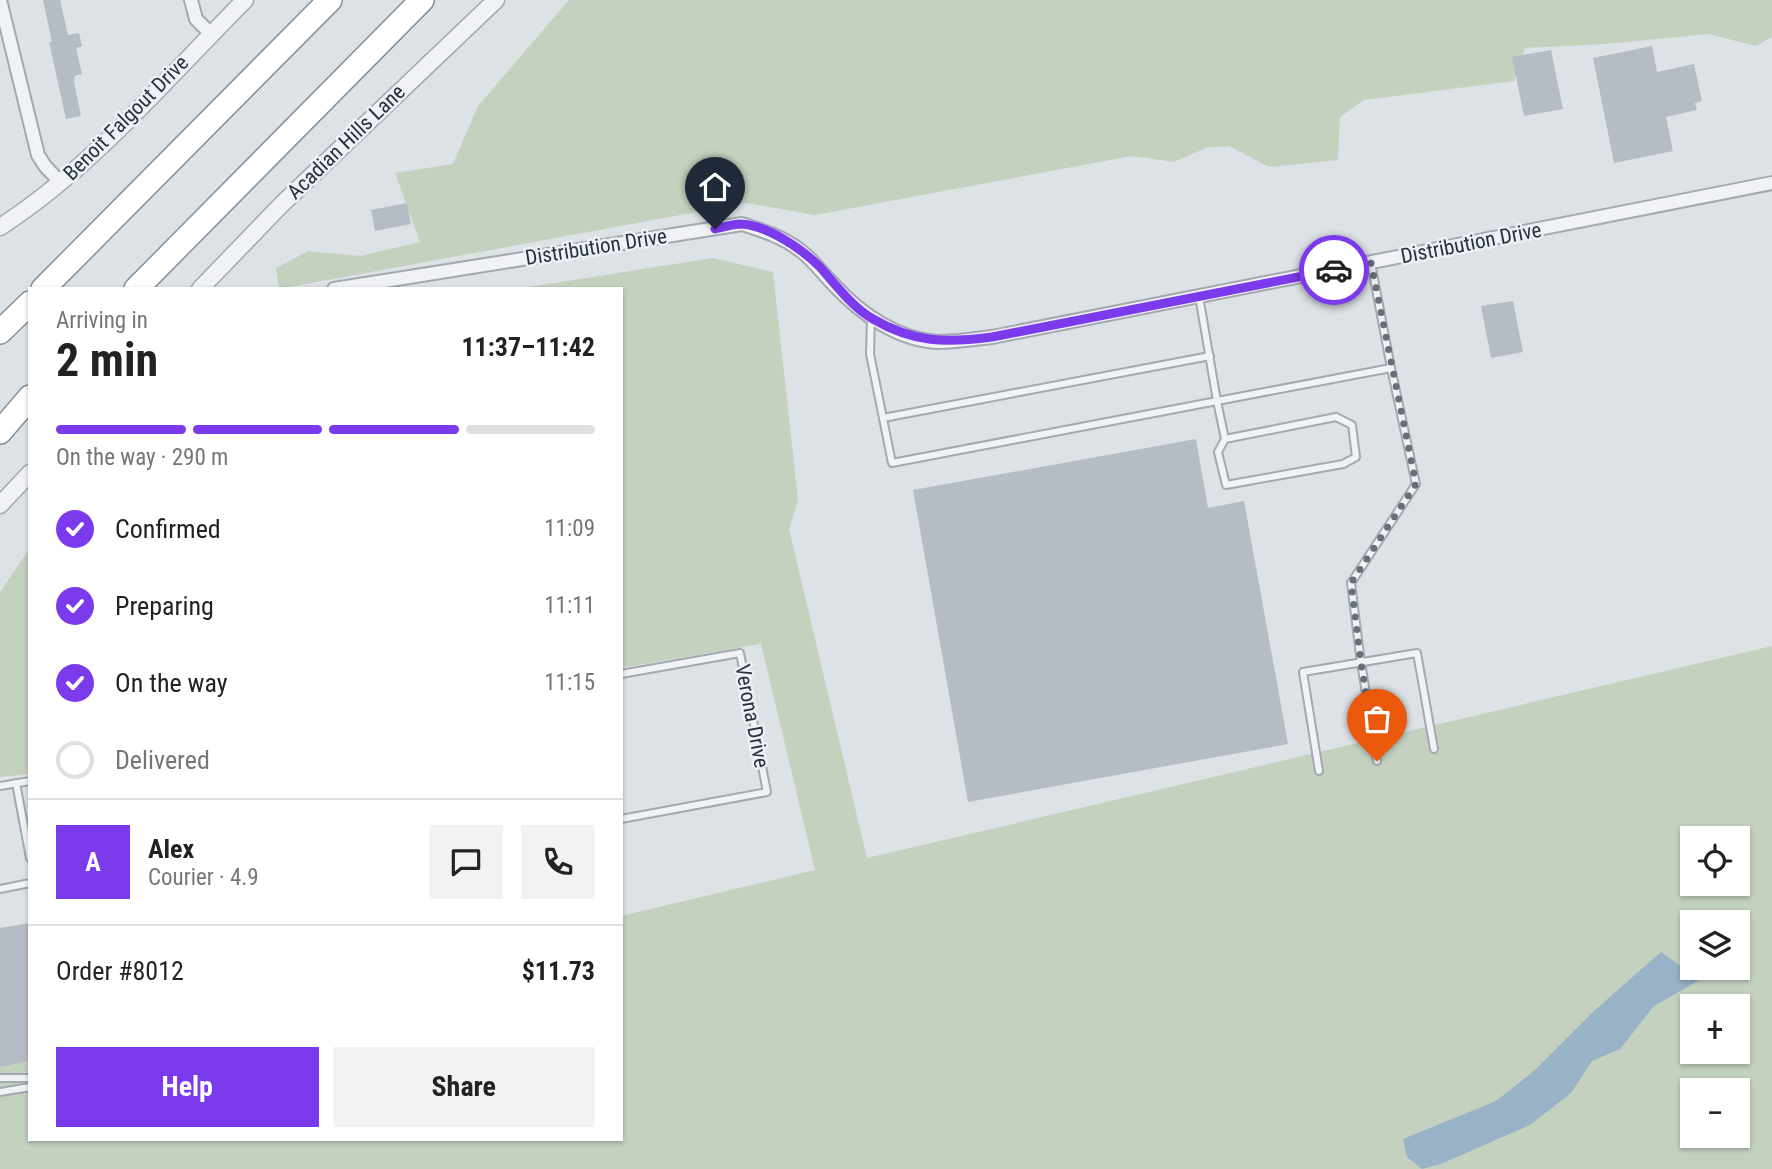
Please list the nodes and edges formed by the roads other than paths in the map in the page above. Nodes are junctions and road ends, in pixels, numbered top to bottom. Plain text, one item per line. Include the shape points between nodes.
1 (0, 0) edge
2 (191, 0) edge
3 (245, 0) edge
4 (330, 0) edge
5 (422, 0) edge
6 (496, 0) edge
7 (211, 34) junction
8 (61, 183) junction
9 (1772, 183) edge
10 (0, 227) edge
11 (1371, 263) junction
12 (45, 287) edge
13 (138, 287) edge
14 (202, 287) edge
15 (347, 287) edge
16 (1199, 296) junction
17 (27, 305) edge
18 (871, 318) junction
19 (0, 326) edge
20 (0, 332) edge
21 (1210, 356) junction
22 (1391, 368) junction
23 (28, 399) edge
24 (28, 399) edge
25 (1217, 401) junction
26 (883, 418) junction
27 (0, 426) edge
28 (0, 432) edge
29 (1225, 439) junction
30 (28, 475) edge
31 (0, 505) edge
32 (1361, 663) junction
33 (623, 674) edge
34 (1434, 749) dead end
35 (1377, 761) dead end
36 (1319, 771) dead end
37 (28, 781) edge
38 (16, 783) junction
39 (0, 786) edge
40 (623, 819) edge
41 (28, 847) edge
42 (28, 883) edge
43 (0, 889) edge
44 (0, 1078) edge
45 (28, 1078) edge
46 (28, 1087) edge
47 (0, 1093) edge

1 - 8 street via 38,155
2 - 7 street via 196,19
3 - 7 street, Benoit Falgout Drive
4 - 12 highway
5 - 13 highway
6 - 14 street, Acadian Hills Lane
7 - 8 street, Benoit Falgout Drive
8 - 10 street, Benoit Falgout Drive
9 - 11 street, Distribution Drive
11 - 16 street, Distribution Drive
11 - 22 lane
15 - 18 street, Distribution Drive via 742,224 780,237 802,251
16 - 18 street, Distribution Drive via 962,341 936,342 902,334
16 - 21 lane
17 - 19 highway
17 - 20 highway
18 - 26 lane via 870,354
21 - 25 lane
21 - 26 lane
22 - 25 lane
22 - 32 lane via 1416,484 1351,583
23 - 27 highway
24 - 28 highway
25 - 26 lane via 892,463
25 - 29 lane
29 - 29 lane via 1336,417 1352,425 1356,457 1343,464 1226,485 1218,452
30 - 31 street
32 - 34 lane via 1417,653
32 - 35 lane
32 - 36 lane via 1303,672
33 - 40 lane, Verona Drive via 740,653 767,792
37 - 38 lane
38 - 39 lane
38 - 41 lane
42 - 43 lane
44 - 45 lane
46 - 47 lane

